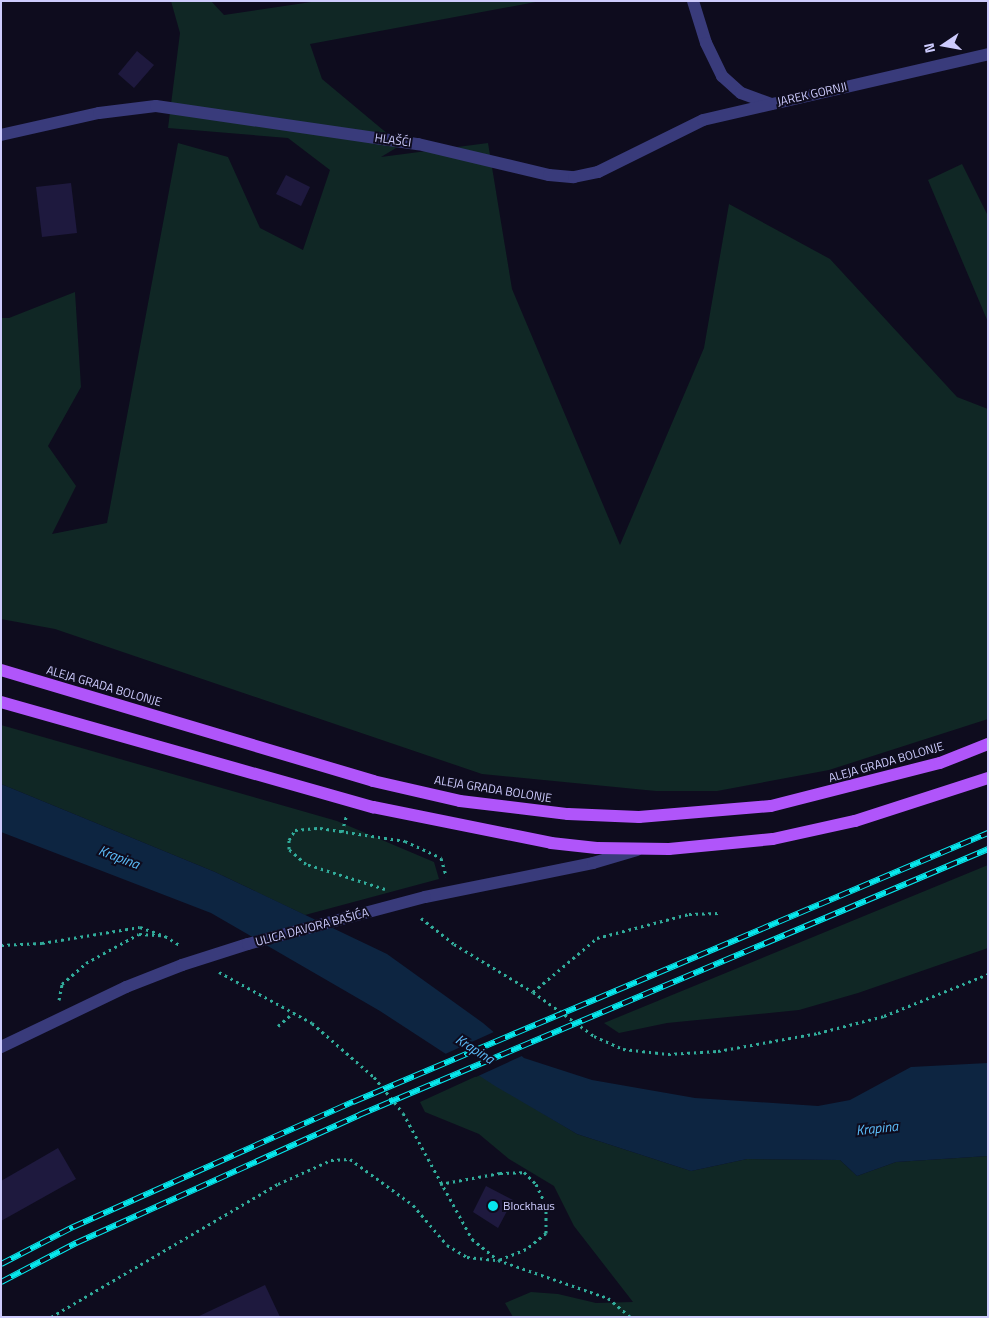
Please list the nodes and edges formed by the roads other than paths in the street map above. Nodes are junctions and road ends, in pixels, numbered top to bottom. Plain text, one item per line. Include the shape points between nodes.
1 (693, 1) edge
2 (988, 54) edge
3 (771, 104) junction
4 (1, 135) edge
5 (1, 670) edge
6 (1, 702) edge
7 (988, 744) edge
8 (988, 778) edge
9 (637, 850) junction
10 (1, 1047) edge

1 - 3 street, JAREK GORNJI via 706,43 722,76 741,93
2 - 3 street, JAREK GORNJI
3 - 4 street, HLAŠĆI via 703,120 598,172 574,177 549,175 418,144 156,106 99,113
5 - 7 main road, ALEJA GRADA BOLONJE via 373,781 460,800 568,814 639,817 771,806 940,763
6 - 9 main road via 253,776 373,807 551,843
8 - 9 main road via 855,821 773,839 710,847
9 - 10 street, ULICA DAVORA BAŠIĆA, bridge via 593,863 449,891 248,944 126,987

